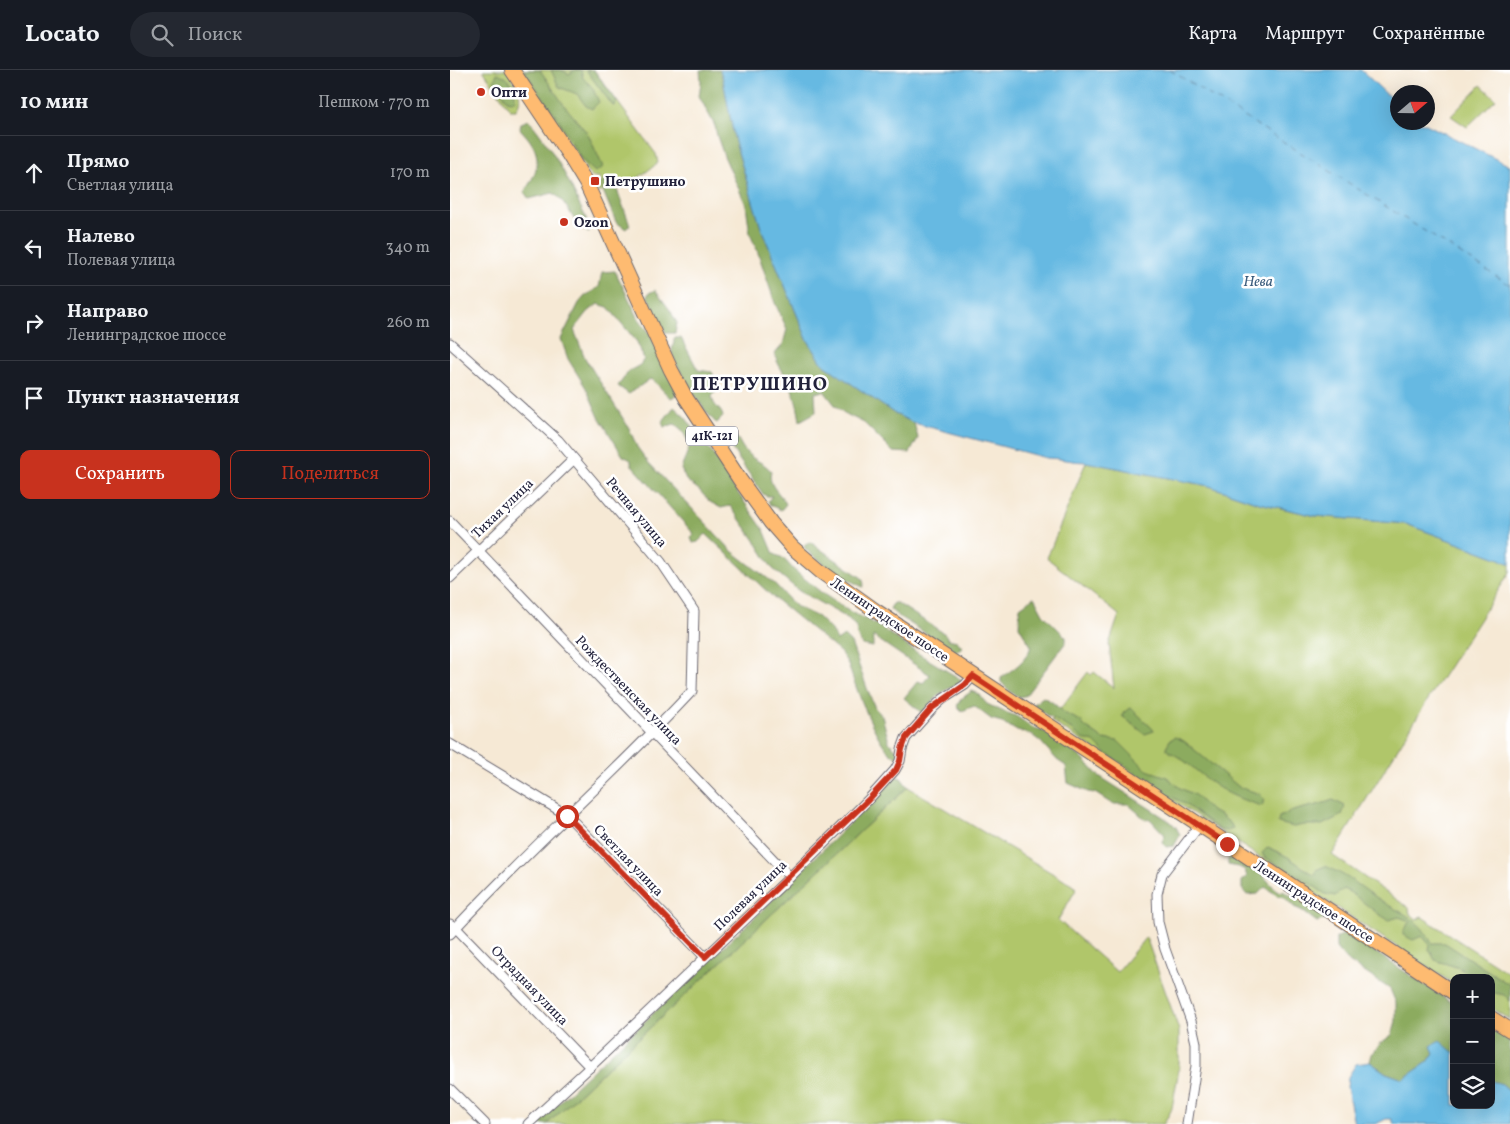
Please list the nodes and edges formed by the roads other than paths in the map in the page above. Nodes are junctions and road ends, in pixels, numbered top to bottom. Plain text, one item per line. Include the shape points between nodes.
1 (512, 70) edge
2 (450, 343) edge
3 (574, 459) junction
4 (450, 521) edge
5 (478, 550) junction
6 (450, 578) edge
7 (973, 676) junction
8 (652, 734) junction
9 (450, 744) edge
10 (567, 816) junction
11 (1199, 826) junction
12 (790, 876) junction
13 (452, 929) edge
14 (705, 957) junction
15 (1450, 990) edge
16 (1493, 1019) edge
17 (1510, 1030) edge
18 (590, 1067) junction
19 (450, 1088) edge
20 (485, 1124) edge
21 (528, 1124) edge
22 (1187, 1124) edge

1 - 7 main road, Ленинградское шоссе / 41К-121 via 570,155 594,199 686,398 771,523 792,547 846,591
2 - 3 street, Речная улица via 558,440
3 - 5 street, Тихая улица
3 - 8 street, Речная улица via 661,562 694,611 692,691
4 - 5 street, Рождественская улица
5 - 6 street, Тихая улица
5 - 8 street, Рождественская улица
7 - 11 main road, Ленинградское шоссе / 41К-121
7 - 12 street, Полевая улица via 932,708 906,738 896,770
8 - 10 street, Речная улица
8 - 12 street, Рождественская улица
9 - 10 street, Светлая улица
10 - 13 street, Речная улица
10 - 14 street, Светлая улица
11 - 15 main road, Ленинградское шоссе / 41К-121
11 - 22 street via 1162,874 1157,894 1158,922 1165,949 1196,1043 1196,1066
12 - 14 street, Полевая улица
13 - 18 street, Отрадная улица
14 - 18 street, Полевая улица
16 - 17 main road
18 - 21 street, Полевая улица
19 - 20 street

